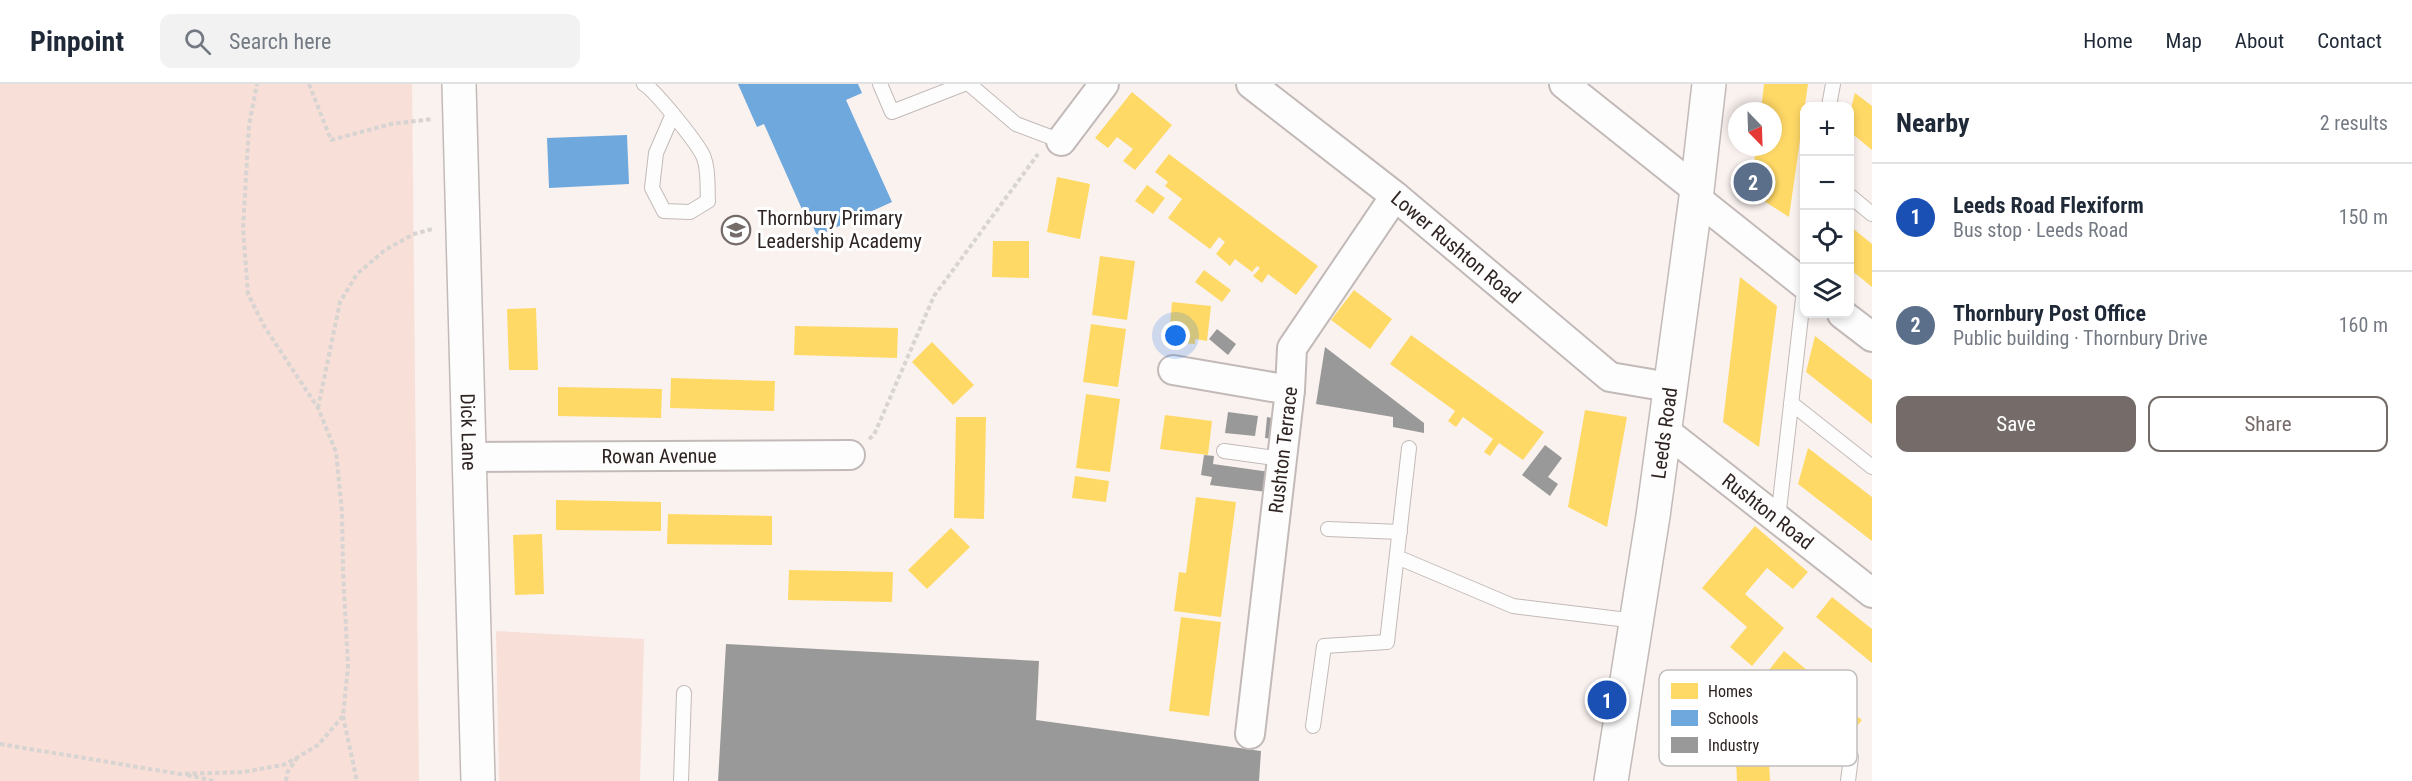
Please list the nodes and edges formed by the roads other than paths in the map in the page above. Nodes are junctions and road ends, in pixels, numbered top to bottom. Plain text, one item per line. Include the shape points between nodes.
1 (459, 84) edge
2 (644, 84) edge
3 (880, 84) edge
4 (964, 84) edge
5 (969, 84) edge
6 (1104, 84) edge
7 (1251, 84) edge
8 (1564, 84) edge
9 (1709, 84) edge
10 (1833, 84) edge
11 (1830, 102) edge
12 (673, 114) junction
13 (1061, 141) joint
14 (1696, 194) junction
15 (1395, 196) junction
16 (1854, 199) edge
17 (1872, 214) edge
18 (1800, 281) edge
19 (1801, 318) edge
20 (1847, 318) edge
21 (1872, 337) edge
22 (1173, 370) dead end
23 (1669, 387) junction
24 (1290, 390) junction
25 (1791, 403) junction
26 (1664, 430) junction
27 (1409, 448) dead end
28 (1224, 451) dead end
29 (850, 455) road end
30 (469, 457) junction
31 (1282, 459) junction
32 (1872, 467) edge
33 (1778, 519) junction
34 (1328, 529) dead end
35 (1400, 532) junction
36 (1397, 557) junction
37 (1872, 593) edge
38 (1636, 621) junction
39 (684, 693) dead end
40 (1313, 726) dead end
41 (1250, 734) dead end
42 (1850, 766) edge
43 (1617, 777) edge
44 (478, 781) edge
45 (681, 781) edge
46 (1848, 781) edge

1 - 30 main road, Dick Lane
2 - 12 lane
3 - 4 lane via 892,112
5 - 13 lane via 1016,124
6 - 13 street
7 - 15 street, Lower Rushton Road
8 - 14 street
9 - 14 main road, Leeds Road
10 - 11 lane
12 - 12 lane via 704,158 708,201 690,212 664,212 652,188 656,153
14 - 18 street
14 - 23 main road, Leeds Road
15 - 23 street, Lower Rushton Road via 1610,377
15 - 24 street, Rushton Terrace via 1292,348
16 - 17 lane
19 - 25 lane
20 - 21 street
22 - 24 street
23 - 26 main road, Leeds Road
24 - 31 street, Rushton Terrace
25 - 32 lane
25 - 33 lane
26 - 33 street, Rushton Road
26 - 38 main road, Leeds Road
27 - 35 lane
28 - 31 lane
29 - 30 street, Rowan Avenue
30 - 44 main road, Dick Lane
31 - 41 street, Rushton Terrace
33 - 37 street, Rushton Road
34 - 35 lane
35 - 36 lane
36 - 38 lane via 1513,606
36 - 40 lane via 1387,642 1324,646
38 - 43 main road, Leeds Road
39 - 45 lane
42 - 46 lane

